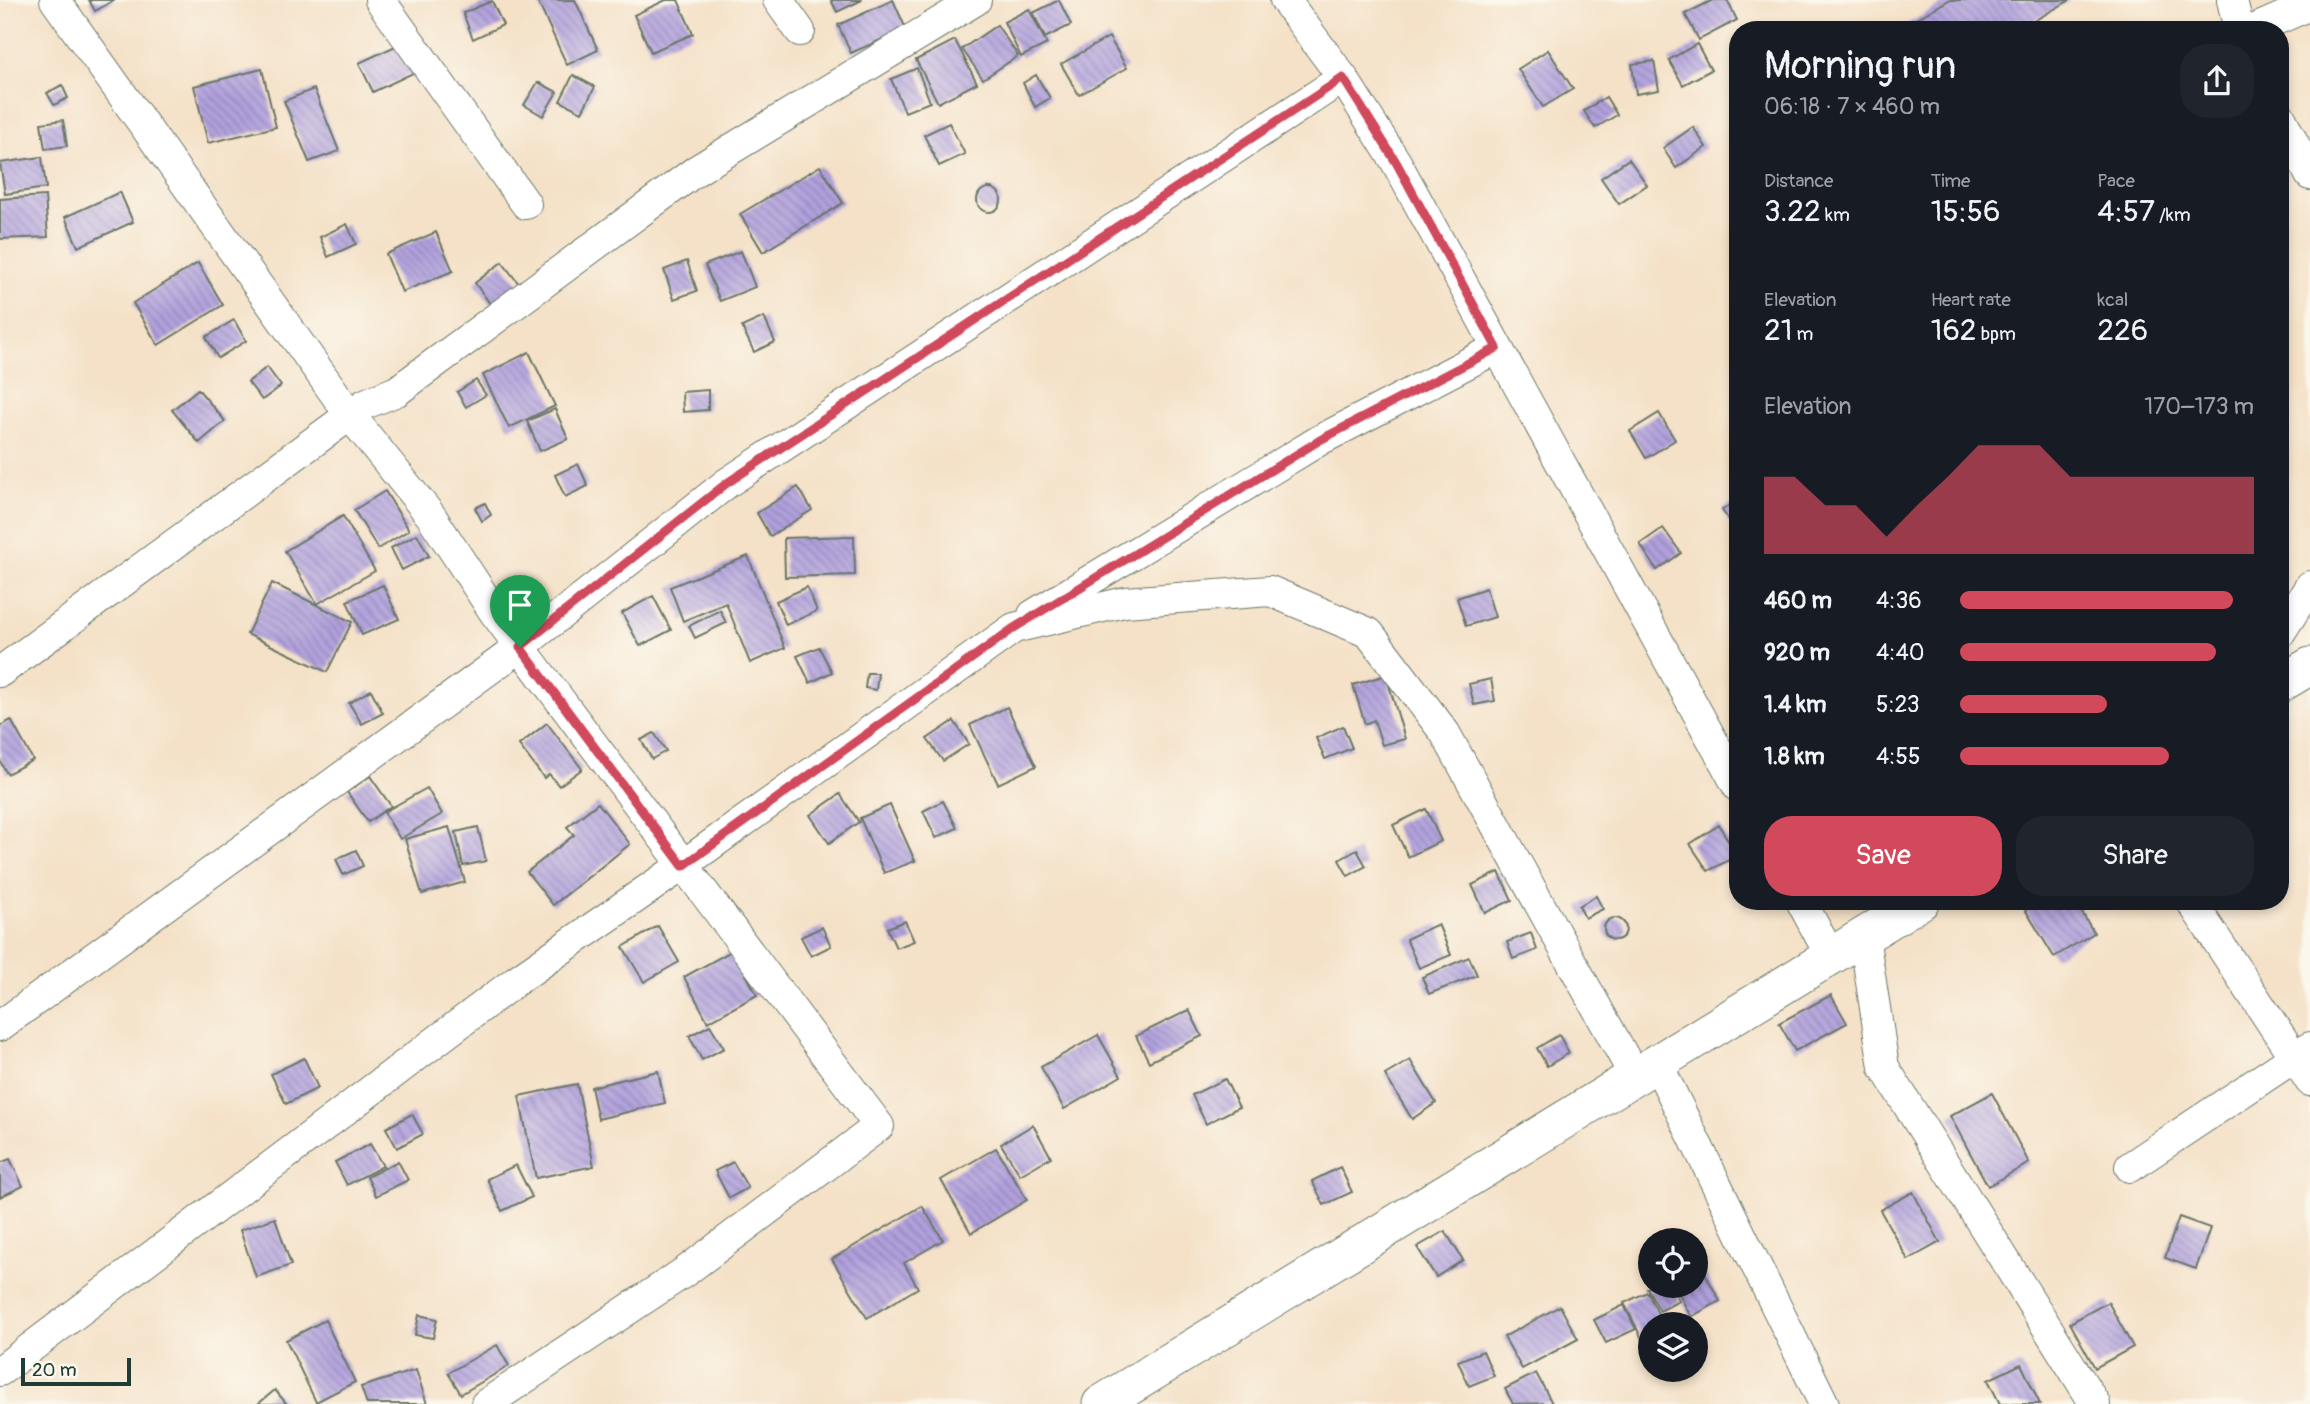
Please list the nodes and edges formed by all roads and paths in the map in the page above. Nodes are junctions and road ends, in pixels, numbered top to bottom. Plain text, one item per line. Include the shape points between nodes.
1 (55, 0) edge
2 (380, 0) edge
3 (778, 0) edge
4 (976, 0) edge
5 (1285, 0) edge
6 (2232, 0) edge
7 (2310, 5) edge
8 (2237, 21) edge
9 (2274, 21) edge
10 (800, 31) dead end
11 (1343, 78) junction
12 (2289, 134) edge
13 (2310, 175) edge
14 (526, 204) dead end
15 (1497, 348) junction
16 (350, 415) junction
17 (2310, 586) edge
18 (2289, 619) edge
19 (1014, 628) junction
20 (520, 647) junction
21 (2310, 666) edge
22 (0, 672) edge
23 (2289, 679) edge
24 (1729, 771) edge
25 (683, 866) junction
26 (1806, 910) edge
27 (1906, 910) edge
28 (2197, 910) edge
29 (1864, 936) junction
30 (1830, 956) junction
31 (0, 1026) edge
32 (2305, 1061) edge
33 (1645, 1068) junction
34 (2130, 1167) dead end
35 (0, 1371) edge
36 (486, 1404) edge
37 (1101, 1404) edge
38 (1824, 1404) edge
39 (2095, 1404) edge

1 - 16 street
2 - 14 street
3 - 10 street
4 - 16 street via 697,170 397,391
5 - 11 street
6 - 8 street
7 - 9 street
11 - 15 street via 1396,162
11 - 20 street via 727,483
12 - 13 street
15 - 19 street via 1320,440
15 - 24 street
16 - 20 street via 431,516
16 - 22 street
17 - 18 street
19 - 25 street
19 - 33 street via 1125,602 1270,591 1368,633 1445,733
20 - 25 street
20 - 31 street
21 - 23 street
25 - 35 street via 517,980
25 - 36 street via 879,1126 686,1271
26 - 30 street
27 - 29 street
28 - 32 street
29 - 30 street
29 - 39 street via 1884,1066
30 - 33 street
32 - 34 street
33 - 37 street
33 - 38 street

